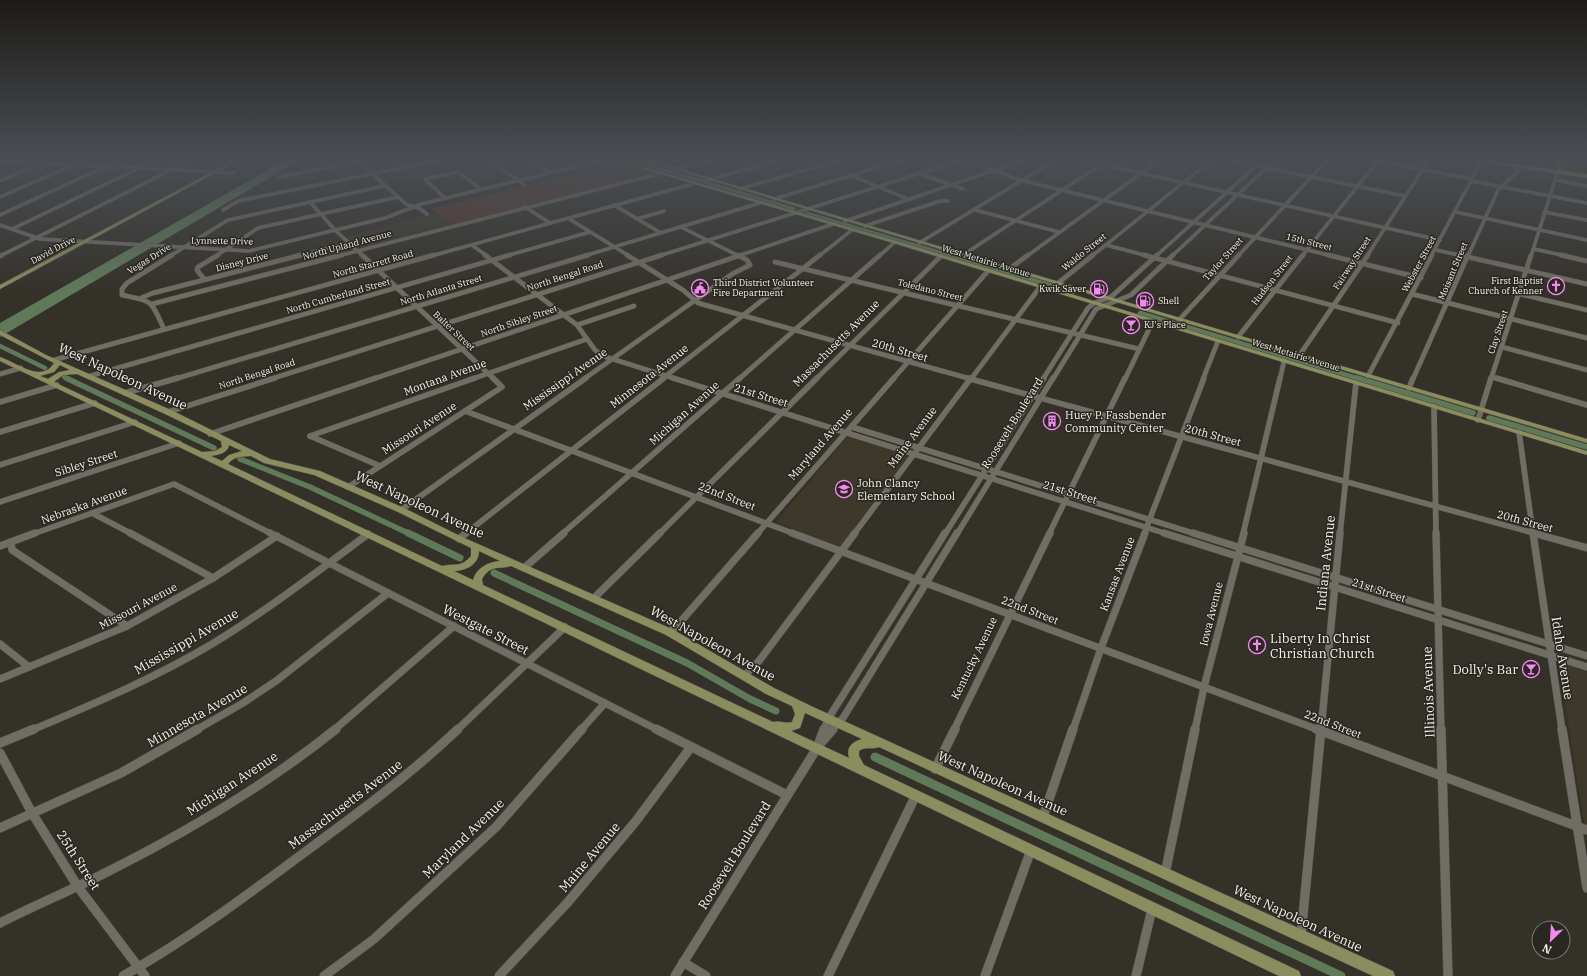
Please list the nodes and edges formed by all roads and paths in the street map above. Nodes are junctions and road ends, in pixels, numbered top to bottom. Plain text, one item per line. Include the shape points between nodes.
1 (25, 204) edge
2 (65, 204) edge
3 (104, 204) edge
4 (149, 204) edge
5 (156, 204) edge
6 (234, 204) edge
7 (303, 204) edge
8 (312, 204) edge
9 (369, 204) edge
10 (406, 204) edge
11 (426, 204) edge
12 (542, 204) edge
13 (619, 204) edge
14 (755, 204) edge
15 (765, 204) edge
16 (789, 204) edge
17 (825, 204) edge
18 (894, 204) edge
19 (932, 204) edge
20 (985, 204) edge
21 (1043, 204) edge
22 (1097, 204) edge
23 (1117, 204) edge
24 (1156, 204) edge
25 (1214, 204) edge
26 (1229, 204) edge
27 (1278, 204) edge
28 (1344, 204) edge
29 (1401, 204) edge
30 (1460, 204) edge
31 (1491, 204) edge
32 (1547, 204) edge
33 (614, 205) junction
34 (1285, 205) junction
35 (797, 206) junction
36 (414, 207) junction
37 (525, 208) junction
38 (808, 209) junction
39 (223, 210) dead end
40 (786, 210) junction
41 (975, 210) junction
42 (664, 211) dead end
43 (1147, 211) junction
44 (1456, 212) junction
45 (1544, 212) junction
46 (795, 213) junction
47 (322, 214) junction
48 (427, 214) dead end
49 (0, 215) edge
50 (1334, 216) junction
51 (568, 218) junction
52 (1484, 218) junction
53 (637, 219) junction
54 (845, 220) junction
55 (1587, 220) edge
56 (1016, 221) junction
57 (550, 223) junction
58 (1193, 223) junction
59 (833, 224) junction
60 (0, 225) edge
61 (681, 226) junction
62 (865, 226) junction
63 (1206, 226) junction
64 (1386, 228) junction
65 (12, 229) junction
66 (335, 230) junction
67 (852, 230) junction
68 (1540, 230) junction
69 (590, 232) junction
70 (1059, 232) junction
71 (661, 233) junction
72 (1254, 237) junction
73 (35, 238) junction
74 (708, 240) junction
75 (1440, 240) junction
76 (1587, 240) edge
77 (77, 242) junction
78 (895, 242) junction
79 (83, 243) junction
80 (349, 243) junction
81 (919, 243) junction
82 (472, 245) junction
83 (1106, 245) junction
84 (614, 247) junction
85 (181, 248) junction
86 (1534, 249) junction
87 (226, 250) junction
88 (1306, 250) junction
89 (1436, 250) junction
90 (357, 251) junction
91 (963, 255) junction
92 (0, 256) edge
93 (739, 256) junction
94 (941, 256) junction
95 (1467, 257) junction
96 (1154, 258) junction
97 (492, 260) junction
98 (1168, 261) junction
99 (1587, 261) edge
100 (639, 262) junction
101 (775, 262) dead end
102 (1361, 263) junction
103 (802, 268) junction
104 (1009, 269) junction
105 (378, 270) junction
106 (1527, 270) junction
107 (988, 271) junction
108 (1220, 275) junction
109 (514, 277) junction
110 (1421, 278) junction
111 (204, 280) junction
112 (666, 280) junction
113 (852, 280) junction
114 (0, 283) edge
115 (1058, 284) junction
116 (1587, 284) edge
117 (0, 287) edge
118 (1040, 287) junction
119 (396, 288) junction
120 (1275, 290) junction
121 (904, 292) junction
122 (1086, 292) junction
123 (1412, 294) junction
124 (1520, 294) junction
125 (538, 295) junction
126 (141, 298) junction
127 (1077, 298) junction
128 (1109, 299) junction
129 (696, 300) junction
130 (1119, 302) junction
131 (1094, 303) junction
132 (1448, 303) junction
133 (152, 304) junction
134 (958, 305) junction
135 (1334, 305) junction
136 (634, 306) dead end
137 (1102, 306) junction
138 (416, 307) junction
139 (1144, 309) junction
140 (1587, 310) edge
141 (563, 314) junction
142 (1134, 315) junction
143 (742, 317) junction
144 (1014, 319) junction
145 (1511, 319) junction
146 (1179, 320) junction
147 (1152, 323) junction
148 (1398, 323) junction
149 (577, 325) junction
150 (438, 327) junction
151 (164, 329) junction
152 (794, 331) junction
153 (0, 332) edge
154 (1072, 333) junction
155 (1081, 335) junction
156 (1238, 337) junction
157 (1587, 338) edge
158 (587, 339) junction
159 (1218, 341) junction
160 (850, 346) junction
161 (1502, 347) junction
162 (461, 348) junction
163 (1139, 349) junction
164 (1299, 356) junction
165 (0, 359) edge
166 (612, 359) junction
167 (56, 361) junction
168 (1284, 361) junction
169 (908, 362) junction
170 (20, 368) junction
171 (1587, 370) edge
172 (80, 372) junction
173 (487, 372) junction
174 (0, 374) edge
175 (32, 374) junction
176 (90, 376) junction
177 (665, 376) junction
178 (1368, 376) junction
179 (1492, 378) junction
180 (971, 379) junction
181 (49, 382) junction
182 (1356, 383) junction
183 (57, 385) junction
184 (502, 386) joint
185 (1409, 388) junction
186 (125, 393) junction
187 (722, 394) junction
188 (1032, 396) junction
189 (1041, 398) junction
190 (0, 402) edge
191 (95, 403) junction
192 (1587, 405) edge
193 (1434, 406) junction
194 (1482, 410) junction
195 (465, 411) junction
196 (168, 412) junction
197 (783, 413) junction
198 (1106, 416) junction
199 (1478, 420) junction
200 (135, 422) junction
201 (852, 427) junction
202 (514, 429) junction
203 (0, 432) edge
204 (1518, 432) junction
205 (846, 433) junction
206 (210, 434) junction
207 (1181, 437) junction
208 (225, 440) junction
209 (1587, 440) edge
210 (179, 443) junction
211 (918, 448) junction
212 (572, 450) junction
213 (1587, 453) edge
214 (202, 454) junction
215 (254, 454) junction
216 (914, 454) junction
217 (1261, 459) junction
218 (224, 464) junction
219 (0, 466) edge
220 (380, 466) junction
221 (986, 469) junction
222 (633, 472) junction
223 (995, 472) junction
224 (981, 476) junction
225 (991, 479) junction
226 (1345, 482) junction
227 (175, 485) joint
228 (348, 487) junction
229 (1068, 494) junction
230 (698, 497) junction
231 (0, 502) edge
232 (1064, 502) junction
233 (1436, 506) junction
234 (400, 510) junction
235 (92, 513) junction
236 (1150, 520) junction
237 (767, 523) junction
238 (1148, 528) junction
239 (1533, 533) junction
240 (368, 534) junction
241 (277, 536) junction
242 (459, 539) junction
243 (11, 542) junction
244 (0, 546) edge
245 (475, 546) junction
246 (1240, 548) junction
247 (1587, 548) edge
248 (841, 551) junction
249 (1238, 556) junction
250 (328, 563) junction
251 (437, 567) junction
252 (521, 567) junction
253 (1335, 577) junction
254 (213, 578) junction
255 (916, 579) junction
256 (927, 583) junction
257 (479, 587) junction
258 (1334, 587) junction
259 (388, 593) junction
260 (594, 598) junction
261 (1437, 609) junction
262 (1008, 614) junction
263 (1438, 620) junction
264 (127, 626) junction
265 (454, 626) junction
266 (565, 627) junction
267 (669, 632) junction
268 (0, 644) edge
269 (1549, 644) junction
270 (1101, 648) junction
271 (1550, 656) junction
272 (1587, 656) edge
273 (526, 663) junction
274 (29, 667) junction
275 (1587, 667) edge
276 (744, 676) junction
277 (0, 679) edge
278 (1204, 687) junction
279 (605, 703) junction
280 (796, 704) junction
281 (834, 721) junction
282 (766, 724) junction
283 (1320, 730) junction
284 (0, 743) edge
285 (888, 746) junction
286 (691, 747) junction
287 (816, 748) junction
288 (0, 753) edge
289 (860, 768) junction
290 (935, 769) junction
291 (1443, 776) junction
292 (787, 795) junction
293 (916, 795) junction
294 (32, 813) junction
295 (1043, 818) junction
296 (1578, 826) junction
297 (0, 828) edge
298 (1587, 830) edge
299 (1031, 850) junction
300 (1165, 874) junction
301 (78, 887) junction
302 (1587, 888) edge
303 (1152, 909) junction
304 (0, 923) edge
305 (1301, 936) junction
306 (683, 962) junction
307 (137, 968) junction
308 (123, 976) edge
309 (145, 976) edge
310 (324, 976) edge
311 (499, 976) edge
312 (675, 976) edge
313 (706, 976) edge
314 (828, 976) edge
315 (985, 976) edge
316 (1136, 976) edge
317 (1294, 976) edge
318 (1388, 976) edge
319 (1448, 976) edge

1 - 49 street
2 - 65 street
3 - 73 street
4 - 77 main road, David Drive
5 - 79 main road, David Drive
6 - 39 street
7 - 85 street, Vegas Drive via 228,220
8 - 47 street, Balter Street
9 - 47 street
10 - 36 street
11 - 36 street, Lynnette Drive
12 - 37 street, North Upland Avenue
13 - 33 street, North Starrett Road
14 - 61 street, North Atlanta Street
15 - 40 main road, West Metairie Avenue
16 - 35 main road, West Metairie Avenue
17 - 38 street, North Bengal Road
18 - 54 street
19 - 62 street
20 - 41 street
21 - 56 street
22 - 70 street
23 - 43 street, 15th Street
24 - 43 street, Waldo Street
25 - 58 street
26 - 63 street
27 - 34 street
28 - 50 street, Hudson Street
29 - 64 street, Fairway Street
30 - 44 street, Webster Street
31 - 52 street, Moisant Street
32 - 45 street, Clay Street
33 - 51 street, North Starrett Road
33 - 53 street
34 - 50 street
34 - 72 street, Taylor Street
35 - 38 main road, West Metairie Avenue
35 - 40 main road via 797,211
36 - 48 street
36 - 66 street, Lynnette Drive via 385,218
37 - 57 street
37 - 90 street, North Upland Avenue
38 - 46 street, North Bengal Road
38 - 54 main road, West Metairie Avenue
40 - 46 main road, West Metairie Avenue
41 - 56 street
41 - 81 street
42 - 53 street
43 - 58 street, 15th Street
43 - 83 street, Waldo Street
44 - 52 street
44 - 75 street, Webster Street
45 - 55 street
45 - 68 street, Clay Street
46 - 59 main road, West Metairie Avenue
46 - 74 street, North Bengal Road
47 - 66 street, Balter Street
47 - 87 street via 258,228
50 - 64 street
50 - 88 street, Hudson Street
51 - 57 street, North Starrett Road
51 - 69 street, 20th Street
52 - 68 street
52 - 95 street, Moisant Street
53 - 71 street
54 - 62 main road, West Metairie Avenue
56 - 70 street
56 - 91 street
57 - 82 street, North Starrett Road
58 - 63 street, 15th Street
58 - 96 street
59 - 67 main road, West Metairie Avenue
59 - 93 street, North Sibley Street
60 - 65 street, Lynnette Drive
61 - 71 street, North Atlanta Street
61 - 74 street
62 - 81 main road, West Metairie Avenue
63 - 72 street, 15th Street
63 - 98 street
64 - 75 street
64 - 102 street, Fairway Street
65 - 73 street, Lynnette Drive
66 - 80 street, Balter Street
66 - 87 street, Lynnette Drive via 258,250
67 - 78 main road, West Metairie Avenue
67 - 103 street, Minnesota Avenue
68 - 76 street
68 - 86 street, Clay Street
69 - 84 street, 20th Street
69 - 97 street, North Cumberland Street
70 - 104 street
71 - 84 street, North Atlanta Street
72 - 88 street, 15th Street
72 - 108 street, Taylor Street
73 - 77 street, Lynnette Drive
73 - 92 street
74 - 93 street
74 - 100 street, North Bengal Road
75 - 89 street, Webster Street
77 - 79 street, Lynnette Drive
77 - 114 main road, David Drive
78 - 94 main road, West Metairie Avenue
78 - 113 street, Michigan Avenue
79 - 85 street, Lynnette Drive
79 - 117 main road, David Drive
80 - 90 street, Balter Street
80 - 111 street, Disney Drive
81 - 91 main road, West Metairie Avenue
82 - 97 street, 21st Street
82 - 105 street, North Starrett Road
83 - 96 street
83 - 115 street, Waldo Street
84 - 100 street, 20th Street
84 - 109 street, North Atlanta Street
85 - 87 street, Lynnette Drive
85 - 126 street, Vegas Drive via 123,286 122,295 128,298
86 - 99 street
86 - 106 street, Clay Street
87 - 111 street via 198,267 197,270
88 - 102 street, 15th Street
88 - 120 street, Hudson Street
89 - 95 street
89 - 110 street, Webster Street
90 - 105 street, Balter Street
90 - 133 street, North Upland Avenue
91 - 104 main road, West Metairie Avenue
93 - 112 street, North Sibley Street
93 - 129 street, Mississippi Avenue via 750,265 732,274
94 - 107 main road, West Metairie Avenue
94 - 121 street, Massachusetts Avenue
95 - 106 street
95 - 132 street, Moisant Street
96 - 98 street
96 - 128 street
97 - 109 street, 21st Street
97 - 119 street, North Cumberland Street
98 - 108 street
98 - 130 street via 1132,294
100 - 112 street, 20th Street
100 - 125 street, North Bengal Road
101 - 103 street, Toledano Street
102 - 110 street, 15th Street
102 - 135 street, Fairway Street
103 - 113 street, Toledano Street
103 - 143 street, Minnesota Avenue
104 - 115 main road, West Metairie Avenue
105 - 119 street, Balter Street
105 - 151 street, North Starrett Road
106 - 116 street
106 - 124 street, Clay Street
107 - 118 main road, West Metairie Avenue
107 - 134 street, Maryland Avenue
108 - 120 street
108 - 146 street, Taylor Street
109 - 125 street, 21st Street
109 - 138 street, North Atlanta Street
110 - 123 street, Webster Street
111 - 126 street, Disney Drive
112 - 129 street, 20th Street
112 - 141 street, North Sibley Street
113 - 121 street, Toledano Street
113 - 152 street, Michigan Avenue
115 - 122 main road, West Metairie Avenue
118 - 127 main road, West Metairie Avenue
118 - 144 street, Maine Avenue
119 - 138 street, Balter Street
119 - 176 street, North Cumberland Street
120 - 135 street
120 - 156 street, Hudson Street
121 - 134 street, Toledano Street
121 - 160 street, Massachusetts Avenue
122 - 127 main road via 1090,295 1088,298
122 - 128 main road, West Metairie Avenue
123 - 132 street
123 - 148 street, Webster Street
124 - 140 street
124 - 145 street, Clay Street
125 - 141 street, 21st Street
125 - 150 street, North Bengal Road
126 - 133 street, Vegas Drive
127 - 131 main road, West Metairie Avenue
128 - 130 main road, West Metairie Avenue
128 - 131 street
129 - 143 street, 20th Street
129 - 166 street, Mississippi Avenue
130 - 137 street
130 - 139 main road, West Metairie Avenue
131 - 137 main road, West Metairie Avenue
131 - 154 street, Roosevelt Boulevard
132 - 145 street
132 - 185 street, Moisant Street
133 - 151 street
134 - 144 street, Toledano Street
134 - 169 street, Maryland Avenue
135 - 148 street
135 - 164 street, Fairway Street
136 - 149 street
137 - 142 main road, West Metairie Avenue
137 - 155 street, Roosevelt Boulevard via 1096,309
138 - 150 street, Balter Street
138 - 186 street, North Atlanta Street
139 - 142 main road via 1127,308 1126,311
139 - 146 main road, West Metairie Avenue
141 - 149 street, 21st Street
141 - 162 street, North Sibley Street
142 - 147 main road, West Metairie Avenue
143 - 152 street, 20th Street
143 - 177 street, Minnesota Avenue
144 - 154 street, Toledano Street
144 - 180 street, Maine Avenue
145 - 157 street
145 - 161 street, Clay Street
146 - 156 main road, West Metairie Avenue
147 - 159 main road, West Metairie Avenue
147 - 163 street, Kentucky Avenue
148 - 178 street, Webster Street
149 - 158 street, 21st Street
150 - 162 street, Balter Street
150 - 196 street, North Bengal Road
151 - 167 street, North Starrett Road
152 - 160 street, 20th Street
152 - 187 street, Michigan Avenue
153 - 167 main road, West Napoleon Avenue
154 - 155 street, Toledano Street
154 - 188 street, Roosevelt Boulevard
155 - 163 street, Toledano Street
155 - 189 street, Roosevelt Boulevard
156 - 164 main road, West Metairie Avenue
158 - 166 street, 21st Street via 594,351
158 - 173 street, Montana Avenue
159 - 168 main road, West Metairie Avenue
159 - 207 street, Kansas Avenue
160 - 169 street, 20th Street
160 - 197 street, Massachusetts Avenue
161 - 171 street
161 - 179 street, Clay Street
162 - 173 street, Balter Street
162 - 206 street, North Sibley Street
163 - 198 street, Kentucky Avenue
164 - 178 main road, West Metairie Avenue
165 - 170 main road
166 - 177 street, 21st Street
166 - 202 street, Mississippi Avenue
167 - 172 main road, West Napoleon Avenue
167 - 175 main road via 55,368 51,371
168 - 182 main road, West Metairie Avenue
168 - 217 street, Iowa Avenue
169 - 180 street, 20th Street
169 - 201 street, Maryland Avenue
170 - 174 street
170 - 175 main road
172 - 176 main road, West Napoleon Avenue
172 - 181 main road via 61,373
173 - 184 street, Balter Street
173 - 220 street, Montana Avenue via 310,436
175 - 181 main road
176 - 186 main road, West Napoleon Avenue
177 - 187 street, 21st Street
177 - 212 street, Minnesota Avenue
178 - 185 main road, West Metairie Avenue
179 - 192 street
179 - 194 street, Clay Street
180 - 188 street, 20th Street
180 - 211 street, Maine Avenue
181 - 183 main road
182 - 193 main road, West Metairie Avenue
182 - 226 street, Indiana Avenue
183 - 190 street
183 - 191 main road
184 - 195 street, Missouri Avenue
185 - 194 main road, West Metairie Avenue
186 - 196 main road, West Napoleon Avenue
187 - 197 street, 21st Street
187 - 222 street, Michigan Avenue
188 - 189 street, 20th Street
188 - 221 street, Roosevelt Boulevard
189 - 198 street, 20th Street
189 - 223 street, Roosevelt Boulevard
191 - 200 main road
191 - 203 street
193 - 199 main road, West Metairie Avenue
193 - 233 street, Illinois Avenue
194 - 199 street, Clay Street
194 - 209 main road, West Metairie Avenue
195 - 202 street, 22nd Street
195 - 220 street, Missouri Avenue
196 - 206 main road, West Napoleon Avenue
197 - 205 street, 21st Street
197 - 230 street, Massachusetts Avenue
198 - 207 street, 20th Street
198 - 229 street, Kentucky Avenue
199 - 204 main road, West Metairie Avenue
200 - 210 main road
200 - 219 street
201 - 205 street, Maryland Avenue
201 - 211 street, 21st Street
202 - 212 street, 22nd Street
202 - 234 street, Mississippi Avenue
204 - 213 main road, West Metairie Avenue
204 - 239 street, Idaho Avenue
205 - 216 street, 21st Street
205 - 237 street, Maryland Avenue
206 - 208 main road, West Napoleon Avenue
207 - 217 street, 20th Street
207 - 236 street, Kansas Avenue
208 - 214 main road via 224,450 214,454
208 - 215 main road, West Napoleon Avenue
210 - 214 main road
210 - 231 street, Sibley Street
211 - 216 street, Maine Avenue
211 - 221 street, 21st Street
212 - 222 street, 22nd Street
212 - 242 street, Minnesota Avenue
214 - 218 main road
215 - 218 main road via 235,454
215 - 228 main road, West Napoleon Avenue via 317,473
216 - 224 street, 21st Street
216 - 248 street, Maine Avenue
217 - 226 street, 20th Street
217 - 246 street, Iowa Avenue
218 - 240 main road
220 - 228 street, Missouri Avenue
221 - 223 street, 21st Street
221 - 224 street, Roosevelt Boulevard
222 - 230 street, 22nd Street
222 - 252 street, Michigan Avenue
223 - 225 street, Roosevelt Boulevard
223 - 229 street, 21st Street
224 - 225 street, 21st Street
224 - 255 street, Roosevelt Boulevard
225 - 232 street, 21st Street
225 - 256 street, Roosevelt Boulevard
226 - 233 street, 20th Street
226 - 253 street, Indiana Avenue
227 - 235 street, Nebraska Avenue
227 - 241 street, Westgate Street
228 - 234 main road, West Napoleon Avenue
229 - 232 street, Kentucky Avenue
229 - 236 street, 21st Street
230 - 237 street, 22nd Street
230 - 260 street, Massachusetts Avenue
232 - 238 street, 21st Street
232 - 262 street, Kentucky Avenue
233 - 239 street, 20th Street
233 - 261 street, Illinois Avenue
234 - 242 main road, West Napoleon Avenue
235 - 243 street, Nebraska Avenue
235 - 254 street
236 - 238 street, Kansas Avenue
236 - 246 street, 21st Street
237 - 248 street, 22nd Street
237 - 267 street, Maryland Avenue
238 - 249 street, 21st Street
238 - 270 street, Kansas Avenue
239 - 247 street, 20th Street
239 - 269 street, Idaho Avenue
240 - 250 street, Mississippi Avenue
240 - 251 main road
241 - 250 street, Westgate Street
241 - 254 street, Missouri Avenue
242 - 245 main road, West Napoleon Avenue
243 - 244 street, Nebraska Avenue
243 - 264 street via 12,550
245 - 251 main road via 476,556 466,566 457,570
245 - 252 main road, West Napoleon Avenue
246 - 249 street, Iowa Avenue
246 - 253 street, 21st Street
248 - 255 street, 22nd Street
248 - 276 street, Maine Avenue via 759,661
249 - 258 street, 21st Street
249 - 278 street, Iowa Avenue
250 - 259 street, Westgate Street
250 - 284 street, Mississippi Avenue via 236,628 150,678
251 - 257 main road
252 - 257 main road via 500,563 484,569 477,579
252 - 260 main road, West Napoleon Avenue
253 - 258 street, Indiana Avenue
253 - 261 street, 21st Street
254 - 264 street, Missouri Avenue
255 - 256 street, 22nd Street
255 - 281 street, Roosevelt Boulevard
256 - 262 street, 22nd Street
256 - 281 street, Roosevelt Boulevard
257 - 266 main road
258 - 263 street, 21st Street
258 - 283 street, Indiana Avenue
259 - 265 street, Westgate Street
259 - 294 street, Minnesota Avenue via 276,681 243,703 122,773
260 - 267 main road, West Napoleon Avenue
261 - 263 street, Illinois Avenue
261 - 269 street, 21st Street
262 - 270 street, 22nd Street
262 - 290 street, Kentucky Avenue
263 - 271 street, 21st Street
263 - 291 street, Illinois Avenue
264 - 274 street, Missouri Avenue
265 - 273 street, Westgate Street
265 - 301 street, Michigan Avenue via 316,744 197,822
266 - 273 street, Massachusetts Avenue
266 - 282 main road
267 - 276 main road, West Napoleon Avenue
268 - 274 street
269 - 271 street, Idaho Avenue
269 - 272 street, 21st Street
270 - 278 street, 22nd Street
270 - 295 street, Kansas Avenue
271 - 275 street, 21st Street
271 - 296 street, Idaho Avenue
273 - 279 street, Westgate Street
273 - 307 street, Massachusetts Avenue via 434,752 376,799 234,905
274 - 277 street, Missouri Avenue
276 - 280 main road, West Napoleon Avenue
278 - 283 street, 22nd Street
278 - 300 street, Iowa Avenue
279 - 286 street, Westgate Street
279 - 310 street, Maryland Avenue via 496,827 374,939
280 - 281 main road, West Napoleon Avenue
280 - 282 main road via 800,714 796,725 786,728
281 - 285 main road, West Napoleon Avenue
281 - 287 street, Roosevelt Boulevard
281 - 287 street, Roosevelt Boulevard
282 - 287 main road
283 - 291 street, 22nd Street
283 - 305 street, Indiana Avenue
285 - 289 main road via 864,742 855,747 852,752 853,760
285 - 290 main road, West Napoleon Avenue
286 - 292 street, Westgate Street
286 - 311 street, Maine Avenue via 636,821 568,902
287 - 289 main road
287 - 292 street, Roosevelt Boulevard
288 - 294 street, 25th Street
289 - 293 main road
290 - 295 main road, West Napoleon Avenue
291 - 296 street, 22nd Street
291 - 319 street, Illinois Avenue
292 - 306 street, Roosevelt Boulevard
293 - 299 main road
293 - 314 street
294 - 297 street, Minnesota Avenue
294 - 301 street, 25th Street
295 - 300 main road, West Napoleon Avenue
296 - 298 street, 22nd Street
296 - 302 street, Idaho Avenue
299 - 303 main road
299 - 315 street
300 - 305 main road, West Napoleon Avenue
301 - 304 street, Michigan Avenue
301 - 307 street, 25th Street
303 - 316 street
303 - 317 main road
305 - 318 main road, West Napoleon Avenue
306 - 312 street, Roosevelt Boulevard
306 - 313 street
307 - 308 street, Massachusetts Avenue
307 - 309 street, 25th Street

